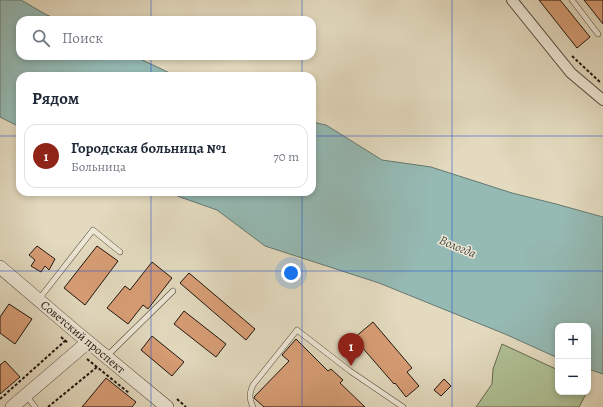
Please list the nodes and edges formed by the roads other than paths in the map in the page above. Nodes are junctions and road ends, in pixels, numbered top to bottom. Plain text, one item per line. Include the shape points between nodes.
1 (512, 0) edge
2 (572, 0) edge
3 (598, 34) dead end
4 (603, 100) edge
5 (120, 252) dead end
6 (0, 267) edge
7 (173, 291) dead end
8 (39, 300) junction
9 (88, 342) junction
10 (106, 357) junction
11 (26, 395) junction
12 (12, 407) edge
13 (35, 407) edge
14 (167, 407) edge
15 (253, 407) edge
16 (403, 407) edge

1 - 4 street via 571,73
2 - 3 lane
5 - 8 lane via 93,230
6 - 8 street, Советский проспект
7 - 10 lane
8 - 9 street, Советский проспект
9 - 10 street, Советский проспект
9 - 11 street
10 - 14 street, Советский проспект
11 - 12 street
11 - 13 lane
15 - 16 lane via 249,399 250,392 297,330 350,371

